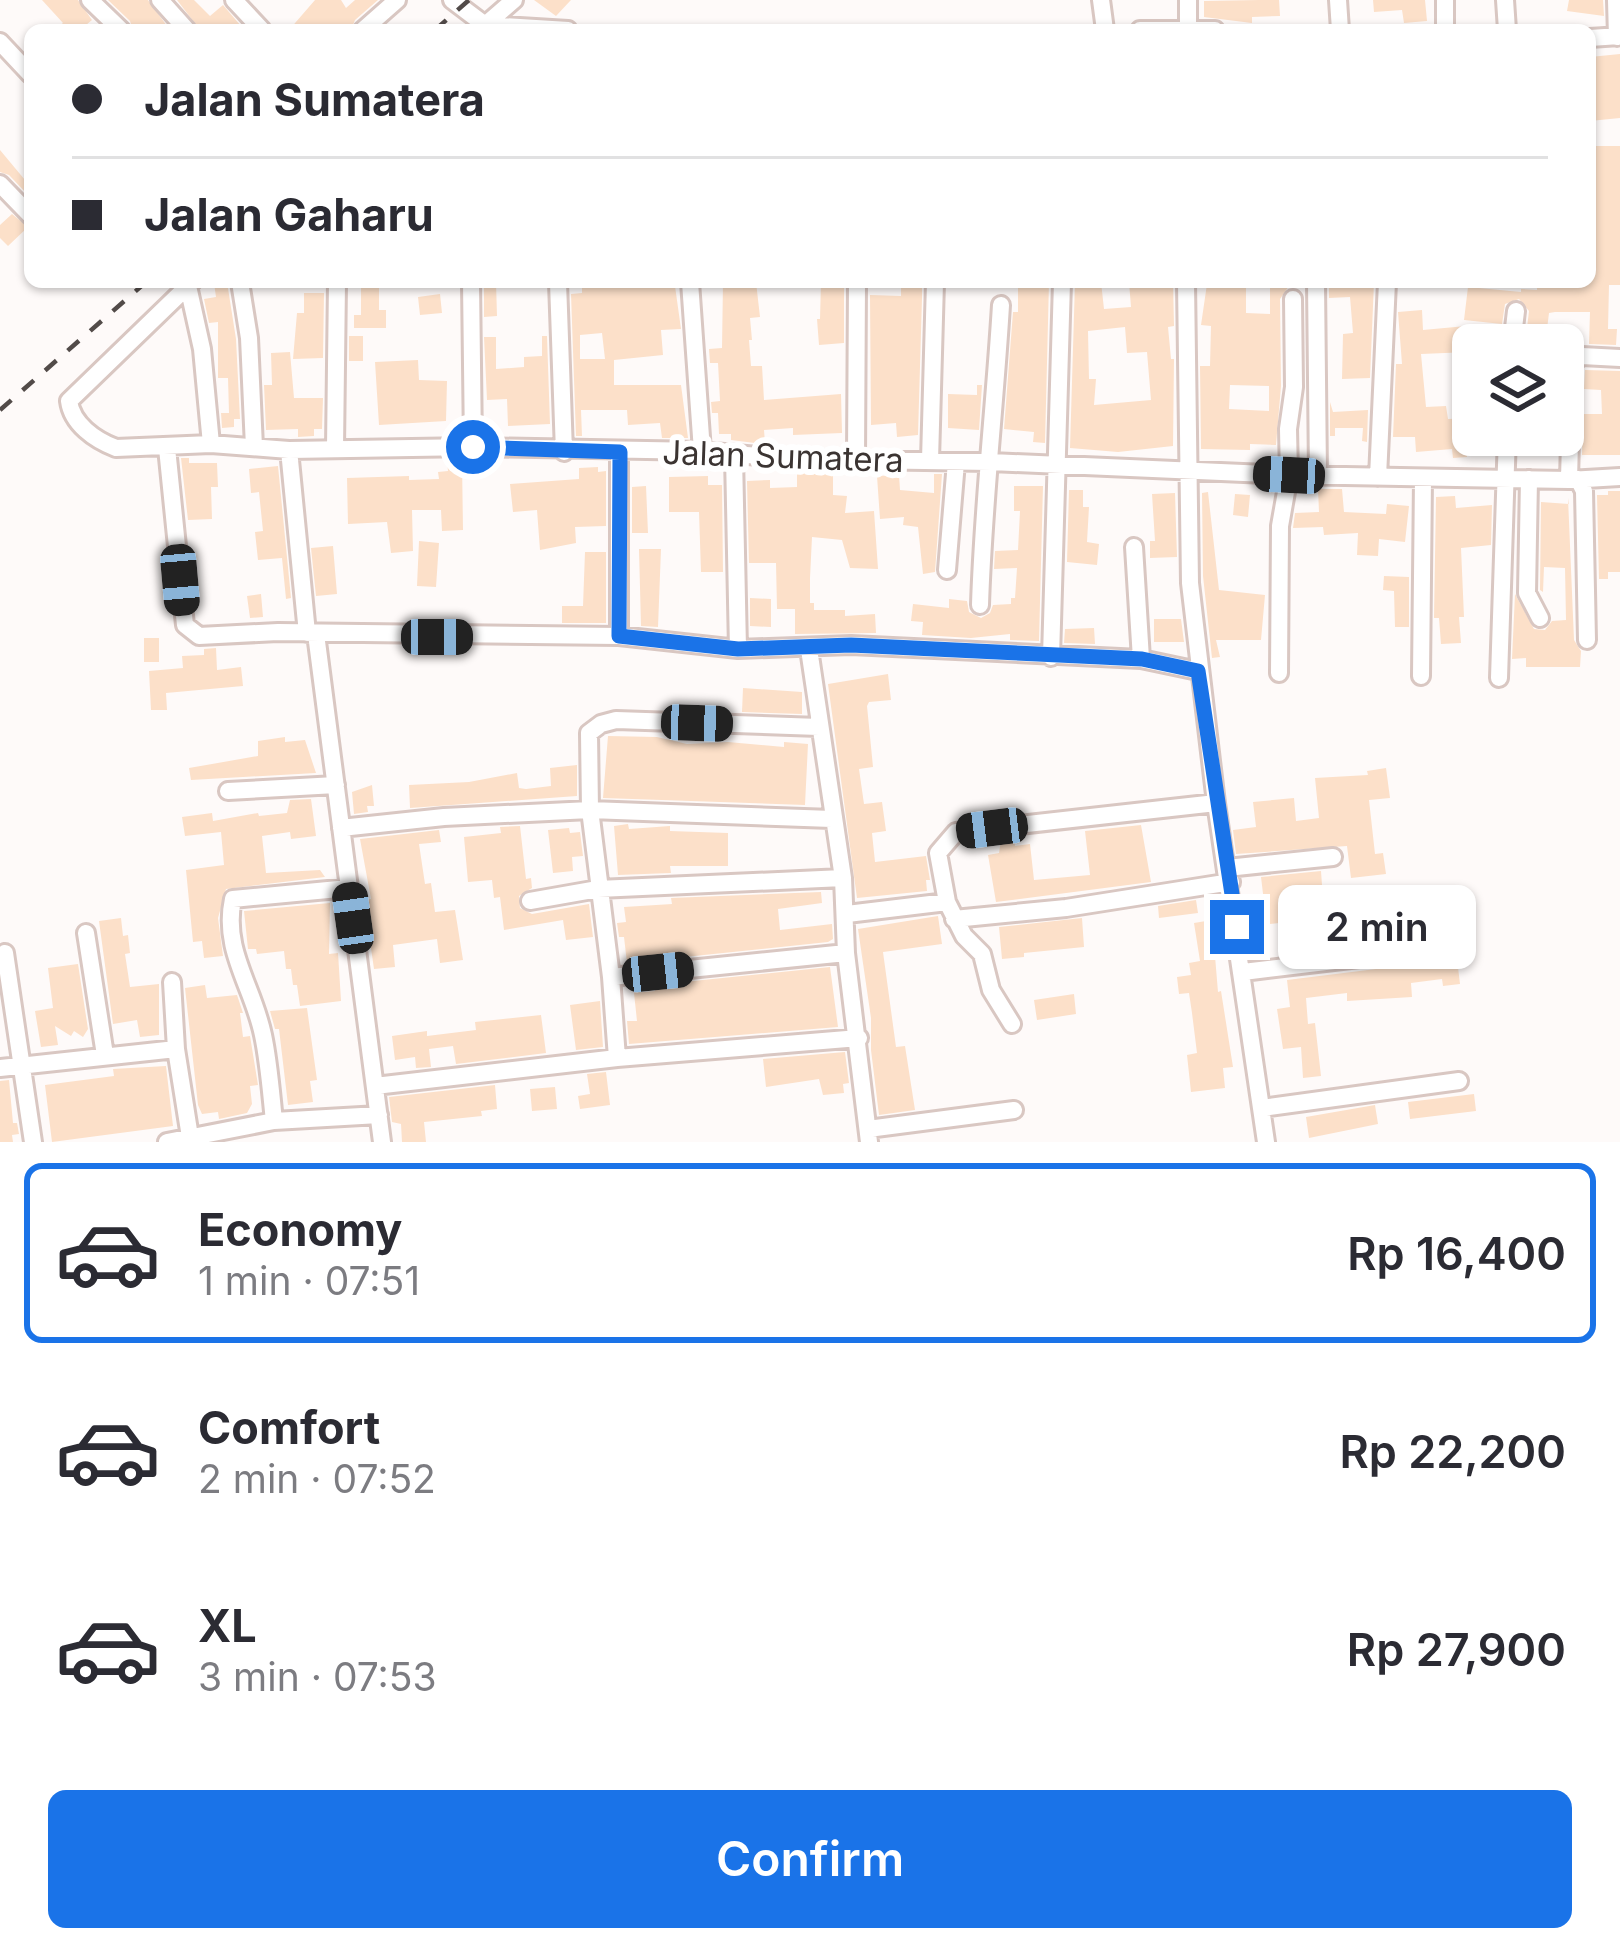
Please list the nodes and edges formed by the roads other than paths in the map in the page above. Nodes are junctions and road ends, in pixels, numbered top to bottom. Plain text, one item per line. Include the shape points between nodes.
1 (90, 0) edge
2 (160, 0) edge
3 (234, 0) edge
4 (397, 0) edge
5 (452, 0) edge
6 (514, 0) edge
7 (1616, 0) edge
8 (115, 24) edge
9 (182, 24) edge
10 (256, 24) edge
11 (370, 24) edge
12 (479, 24) edge
13 (486, 24) edge
14 (1618, 36) edge
15 (0, 42) edge
16 (24, 68) edge
17 (0, 184) edge
18 (24, 209) edge
19 (186, 288) edge
20 (191, 288) edge
21 (241, 288) edge
22 (337, 288) edge
23 (471, 288) edge
24 (559, 288) edge
25 (690, 288) edge
26 (857, 288) edge
27 (935, 288) edge
28 (1062, 288) edge
29 (1186, 288) edge
30 (1316, 288) edge
31 (1387, 288) edge
32 (1293, 299) dead end
33 (1001, 305) dead end
34 (1516, 310) dead end
35 (1514, 324) edge
36 (1620, 358) edge
37 (211, 444) junction
38 (254, 447) junction
39 (473, 447) junction
40 (167, 448) junction
41 (335, 448) junction
42 (289, 450) junction
43 (563, 452) junction
44 (620, 452) junction
45 (701, 452) junction
46 (734, 456) junction
47 (1506, 456) edge
48 (856, 458) junction
49 (930, 460) junction
50 (956, 462) junction
51 (991, 462) junction
52 (1054, 466) junction
53 (1186, 470) junction
54 (1289, 475) junction
55 (1318, 476) junction
56 (1378, 477) junction
57 (1620, 477) edge
58 (1423, 478) junction
59 (1505, 478) junction
60 (1529, 479) junction
61 (1573, 480) junction
62 (1134, 547) dead end
63 (947, 570) dead end
64 (980, 605) dead end
65 (1540, 618) dead end
66 (312, 633) junction
67 (619, 636) junction
68 (1587, 640) dead end
69 (738, 649) junction
70 (809, 649) junction
71 (1052, 657) junction
72 (1142, 659) junction
73 (1198, 671) junction
74 (1279, 673) dead end
75 (1421, 676) dead end
76 (1499, 678) dead end
77 (819, 728) junction
78 (336, 785) junction
79 (227, 791) dead end
80 (1216, 802) junction
81 (590, 810) junction
82 (832, 819) junction
83 (341, 828) junction
84 (1333, 856) dead end
85 (1229, 875) junction
86 (843, 878) junction
87 (349, 888) junction
88 (598, 889) junction
89 (530, 901) dead end
90 (950, 911) junction
91 (848, 914) junction
92 (86, 933) dead end
93 (1460, 946) dead end
94 (5, 953) dead end
95 (846, 953) junction
96 (1243, 972) junction
97 (611, 977) junction
98 (172, 982) dead end
99 (1012, 1024) dead end
100 (859, 1038) junction
101 (176, 1049) junction
102 (105, 1055) junction
103 (617, 1058) junction
104 (22, 1065) junction
105 (0, 1068) edge
106 (1460, 1081) dead end
107 (375, 1086) junction
108 (1262, 1108) junction
109 (1014, 1110) dead end
110 (379, 1115) junction
111 (274, 1121) junction
112 (868, 1136) edge
113 (190, 1137) junction
114 (33, 1142) edge
115 (167, 1142) edge
116 (382, 1142) edge
117 (1267, 1142) edge

1 - 8 street
2 - 9 street
3 - 10 street
4 - 11 street
5 - 12 street
6 - 13 street
7 - 14 street
15 - 16 street
17 - 18 street
19 - 40 street, Jalan Sumatera via 68,401 75,420 104,443
20 - 37 street
21 - 38 street
22 - 41 street
23 - 39 street
24 - 43 street
25 - 45 street
26 - 48 street
27 - 49 street
28 - 52 street
29 - 53 street
30 - 55 street
31 - 56 street
32 - 54 street
33 - 51 street
34 - 35 street
36 - 61 street via 1572,363
37 - 38 street, Jalan Sumatera
37 - 40 street, Jalan Sumatera
38 - 42 street, Jalan Sumatera
39 - 41 street, Jalan Sumatera
39 - 43 street, Jalan Sumatera
40 - 66 street via 184,625 199,636
41 - 42 street, Jalan Sumatera
42 - 66 street
43 - 44 street, Jalan Sumatera
44 - 45 street, Jalan Sumatera
44 - 67 street
45 - 46 street, Jalan Sumatera
46 - 48 street, Jalan Sumatera
46 - 69 street
47 - 59 street
48 - 49 street, Jalan Sumatera
49 - 50 street, Jalan Sumatera
50 - 51 street, Jalan Sumatera
50 - 63 street
51 - 52 street, Jalan Sumatera
51 - 64 street
52 - 53 street, Jalan Sumatera
52 - 71 street
53 - 54 street, Jalan Sumatera
53 - 73 street
54 - 55 street, Jalan Sumatera
54 - 74 street via 1280,526
55 - 56 street, Jalan Sumatera
56 - 58 street, Jalan Sumatera
57 - 61 street, Jalan Sumatera
58 - 59 street, Jalan Sumatera
58 - 75 street
59 - 60 street, Jalan Sumatera
59 - 76 street
60 - 61 street, Jalan Sumatera
60 - 65 street via 1527,593
61 - 68 street via 1584,491
62 - 72 street
66 - 67 street
66 - 78 street
67 - 69 street
69 - 70 street
70 - 71 street
70 - 77 street
71 - 72 street
72 - 73 street
73 - 80 street
77 - 81 street via 601,724 588,737
77 - 82 street
78 - 79 street
78 - 83 street
80 - 85 street
80 - 90 street via 956,832 938,853
81 - 82 street
81 - 83 street
81 - 88 street
82 - 86 street
83 - 87 street
84 - 85 street
85 - 90 street via 1066,908
85 - 96 street
86 - 88 street
86 - 91 street
87 - 107 street
87 - 111 street via 232,899 234,962 250,982
88 - 89 street
88 - 97 street
90 - 91 street
90 - 99 street via 982,954
91 - 95 street
92 - 102 street
93 - 96 street
94 - 104 street
95 - 97 street
95 - 100 street
96 - 108 street
97 - 103 street
98 - 101 street
100 - 103 street
100 - 112 street
101 - 102 street
101 - 113 street
102 - 104 street
103 - 107 street
104 - 105 street
104 - 114 street
106 - 108 street
107 - 110 street
108 - 117 street
109 - 112 street
110 - 111 street
110 - 116 street
111 - 113 street
113 - 115 street

